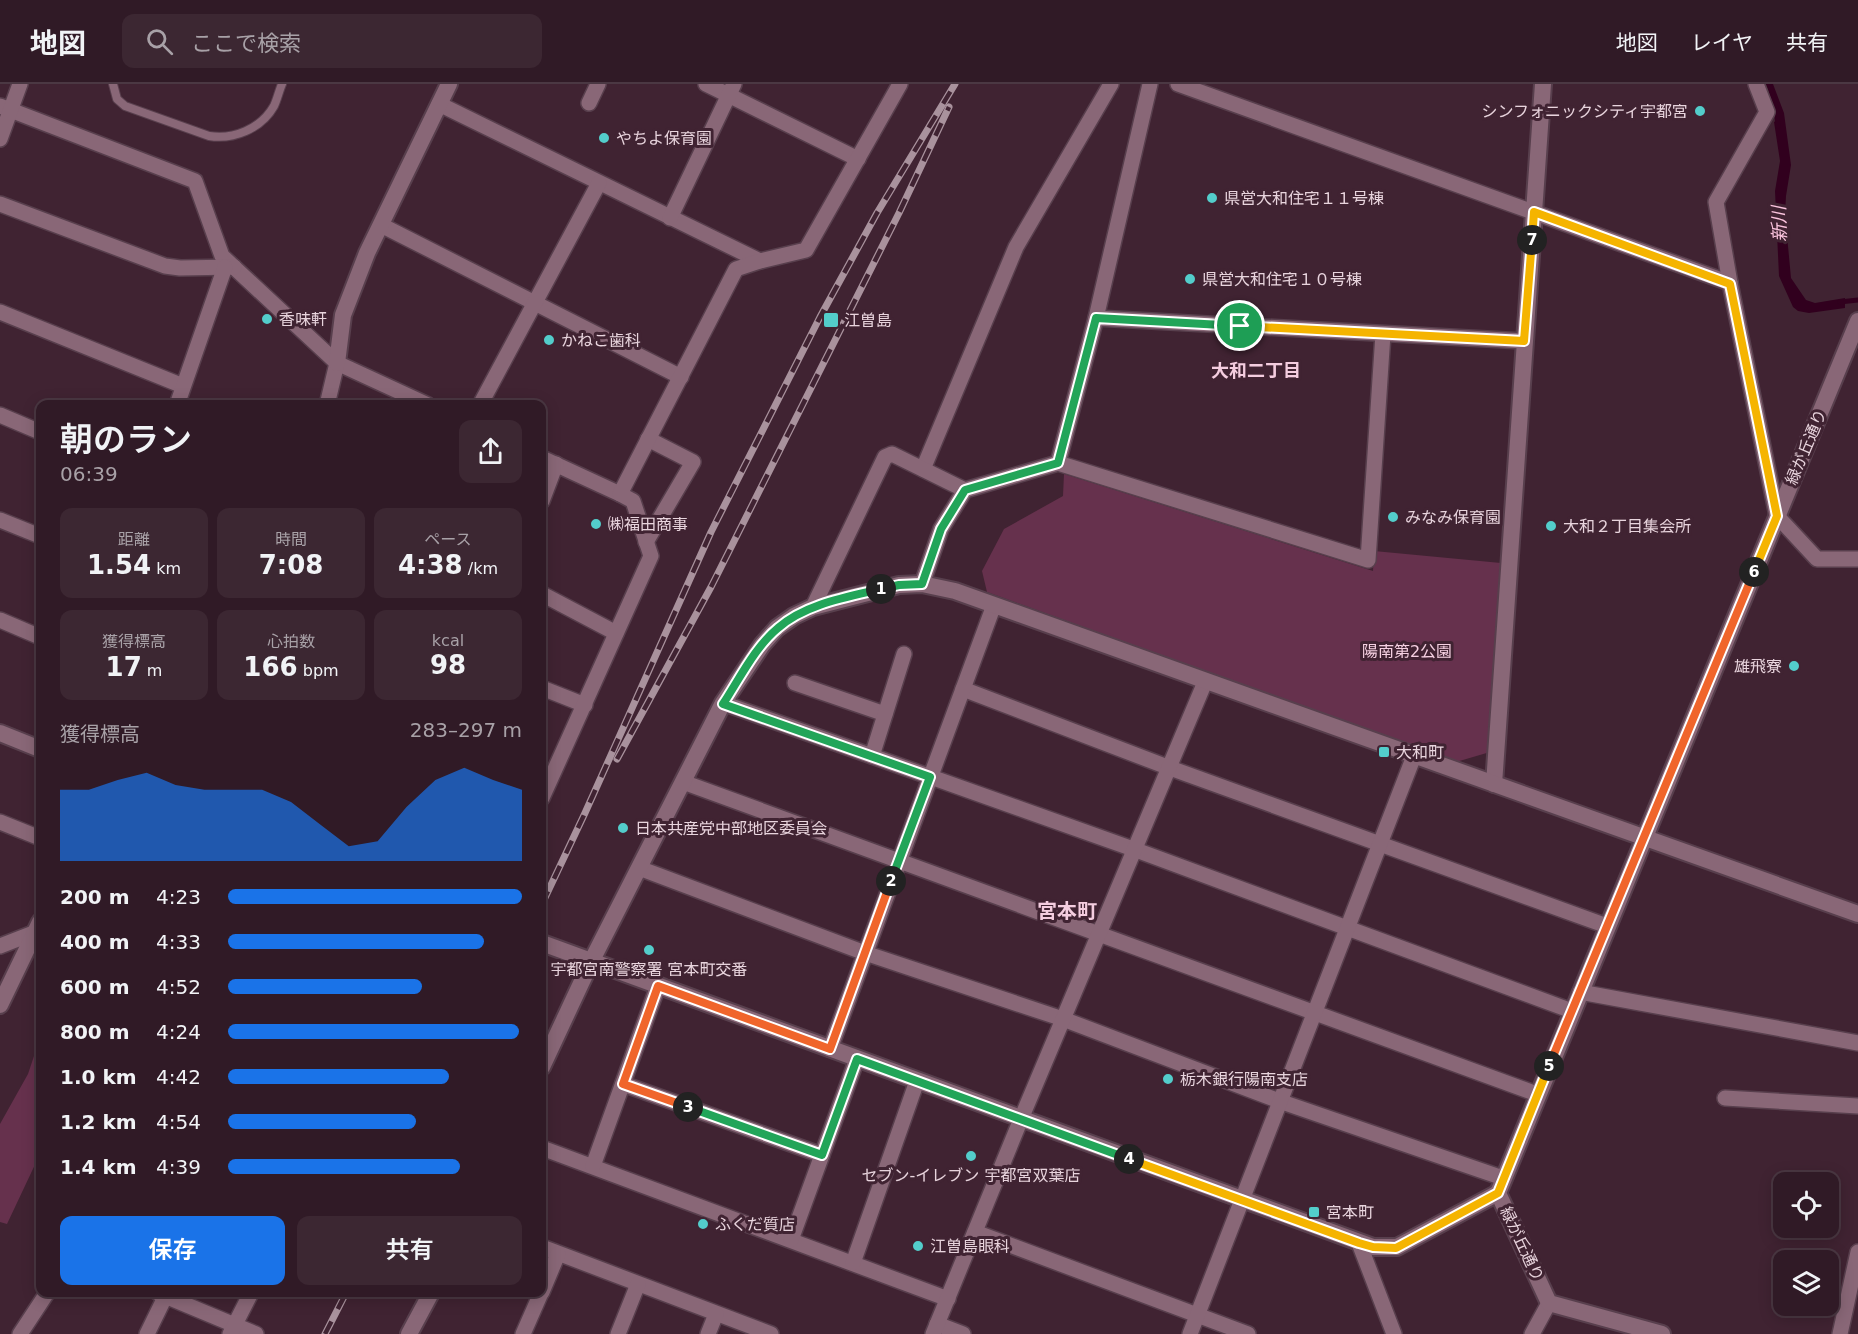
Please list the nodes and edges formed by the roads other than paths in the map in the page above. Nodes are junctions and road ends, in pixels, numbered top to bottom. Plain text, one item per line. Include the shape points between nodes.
1 (20, 84) edge
2 (113, 84) edge
3 (282, 84) edge
4 (449, 84) edge
5 (598, 84) edge
6 (706, 84) edge
7 (900, 84) edge
8 (1111, 84) edge
9 (1150, 84) edge
10 (1178, 84) edge
11 (1543, 84) edge
12 (1756, 84) edge
13 (731, 90) edge
14 (589, 103) dead end
15 (439, 104) junction
16 (5, 108) edge
17 (0, 139) edge
18 (858, 159) junction
19 (599, 183) junction
20 (0, 204) edge
21 (1534, 212) junction
22 (670, 218) junction
23 (381, 225) junction
24 (760, 261) junction
25 (229, 267) junction
26 (1730, 284) junction
27 (534, 303) junction
28 (0, 312) edge
29 (1096, 318) junction
30 (1858, 321) edge
31 (1383, 334) junction
32 (1524, 341) junction
33 (337, 363) junction
34 (681, 377) junction
35 (183, 386) junction
36 (179, 400) edge
37 (328, 400) edge
38 (417, 400) edge
39 (483, 400) edge
40 (0, 415) edge
41 (36, 430) edge
42 (648, 439) junction
43 (549, 461) edge
44 (1058, 463) junction
45 (923, 469) junction
46 (546, 478) edge
47 (965, 490) junction
48 (620, 494) junction
49 (1777, 516) junction
50 (0, 520) edge
51 (36, 534) edge
52 (646, 542) junction
53 (1858, 559) edge
54 (922, 584) junction
55 (546, 596) edge
56 (994, 605) junction
57 (813, 607) junction
58 (0, 620) edge
59 (616, 633) junction
60 (36, 635) edge
61 (904, 654) dead end
62 (1205, 682) junction
63 (795, 683) dead end
64 (963, 689) junction
65 (546, 690) edge
66 (723, 704) junction
67 (585, 705) junction
68 (885, 714) junction
69 (0, 733) edge
70 (36, 747) edge
71 (872, 756) junction
72 (1414, 756) junction
73 (1170, 768) junction
74 (547, 772) edge
75 (930, 777) junction
76 (683, 782) junction
77 (1494, 784) junction
78 (0, 822) edge
79 (36, 836) edge
80 (1643, 839) junction
81 (1381, 843) junction
82 (1136, 850) junction
83 (899, 861) junction
84 (639, 868) junction
85 (1858, 914) edge
86 (1607, 926) junction
87 (36, 928) edge
88 (1349, 928) junction
89 (36, 931) edge
90 (1100, 933) junction
91 (546, 945) edge
92 (0, 946) edge
93 (865, 953) junction
94 (591, 962) junction
95 (658, 986) junction
96 (1580, 992) junction
97 (0, 1005) edge
98 (1572, 1011) junction
99 (1316, 1012) junction
100 (1063, 1019) junction
101 (1858, 1043) edge
102 (830, 1049) junction
103 (546, 1058) edge
104 (857, 1059) junction
105 (917, 1081) junction
106 (623, 1084) junction
107 (1537, 1094) junction
108 (1725, 1098) dead end
109 (1282, 1102) junction
110 (1858, 1106) edge
111 (1021, 1119) junction
112 (546, 1149) edge
113 (822, 1155) junction
114 (593, 1166) junction
115 (1500, 1186) junction
116 (1244, 1201) junction
117 (975, 1232) junction
118 (791, 1240) junction
119 (1359, 1243) junction
120 (546, 1249) edge
121 (1858, 1252) edge
122 (558, 1254) junction
123 (853, 1263) junction
124 (546, 1281) edge
125 (638, 1284) junction
126 (44, 1297) edge
127 (163, 1297) edge
128 (170, 1297) edge
129 (249, 1297) edge
130 (429, 1297) edge
131 (539, 1297) edge
132 (948, 1299) junction
133 (1549, 1303) junction
134 (716, 1314) junction
135 (1198, 1315) junction
136 (232, 1329) edge
137 (935, 1329) edge
138 (20, 1334) edge
139 (147, 1334) edge
140 (256, 1334) edge
141 (409, 1334) edge
142 (523, 1334) edge
143 (618, 1334) edge
144 (708, 1334) edge
145 (771, 1334) edge
146 (963, 1334) edge
147 (1190, 1334) edge
148 (1248, 1334) edge
149 (1394, 1334) edge
150 (1532, 1334) edge
151 (1662, 1334) edge
152 (1840, 1334) edge

1 - 16 street
2 - 3 lane via 117,99 125,106 220,138 258,124 274,106
4 - 15 street
5 - 14 street
6 - 13 street
7 - 18 street
8 - 45 street via 1016,247
9 - 29 street
10 - 21 street
11 - 21 street
12 - 26 street via 1767,112 1716,202
13 - 18 street
13 - 22 street
15 - 19 street
15 - 23 street
16 - 17 street
16 - 25 street via 195,181
18 - 24 street via 806,250
19 - 22 street
19 - 27 street
20 - 25 street via 165,266
21 - 26 street
21 - 32 street
22 - 24 street
23 - 27 street
23 - 33 street via 343,315
24 - 34 street via 736,269
25 - 33 street
25 - 35 street
26 - 49 street
27 - 34 street
27 - 39 street
28 - 35 street
29 - 31 street
29 - 44 street
30 - 49 street, 緑が丘通り
31 - 32 street
31 - 44 street via 1368,560
32 - 77 street
33 - 37 street
33 - 38 street
34 - 42 street
35 - 36 street
40 - 41 street
42 - 48 street
42 - 52 street via 693,462
43 - 46 street
43 - 48 street
44 - 47 street
45 - 47 street
45 - 57 street via 892,454 885,457
47 - 54 street via 941,529
48 - 52 street via 633,501
49 - 53 street via 1817,559
49 - 80 street, 緑が丘通り
50 - 51 street
52 - 59 street via 651,556
54 - 56 street
54 - 57 street via 899,585
55 - 59 street
56 - 62 street
56 - 64 street
57 - 66 street via 777,628
58 - 60 street
59 - 67 street
61 - 68 street
62 - 72 street
62 - 73 street
63 - 68 street
64 - 73 street
64 - 75 street
65 - 67 street
66 - 71 street
66 - 76 street
67 - 74 street
68 - 71 street
69 - 70 street
71 - 75 street
72 - 77 street
72 - 81 street
73 - 81 street
73 - 82 street
75 - 82 street
75 - 83 street
76 - 83 street
76 - 84 street
77 - 80 street
78 - 79 street
80 - 85 street
80 - 86 street, 緑が丘通り
81 - 86 street
81 - 88 street
82 - 88 street
82 - 90 street
83 - 90 street
83 - 93 street
84 - 93 street
84 - 94 street
86 - 96 street, 緑が丘通り
87 - 92 street
88 - 98 street
88 - 99 street
89 - 97 street
90 - 99 street
90 - 100 street
91 - 94 street
93 - 100 street
93 - 102 street
94 - 95 street
94 - 103 street
95 - 102 street
95 - 106 street
96 - 98 street, 緑が丘通り
96 - 101 street
98 - 107 street, 緑が丘通り
99 - 107 street
99 - 109 street
100 - 109 street
100 - 111 street
102 - 104 street
104 - 105 street
104 - 113 street
105 - 111 street
105 - 123 street
106 - 113 street
106 - 114 street
107 - 115 street, 緑が丘通り
108 - 110 street
109 - 115 street
109 - 116 street
111 - 116 street
111 - 117 street
112 - 114 street
113 - 118 street
114 - 118 street
115 - 119 street via 1396,1248
115 - 133 street, 緑が丘通り
116 - 119 street
116 - 135 street
117 - 132 street
117 - 135 street
118 - 123 street
119 - 149 street
120 - 122 street
121 - 152 street
122 - 124 street
122 - 125 street
123 - 132 street
125 - 134 street
125 - 143 street
126 - 138 street
127 - 139 street
128 - 136 street
129 - 136 street
130 - 141 street
131 - 142 street
132 - 137 street
133 - 150 street
133 - 151 street
134 - 144 street
134 - 145 street
135 - 147 street
135 - 148 street
136 - 140 street
137 - 146 street

